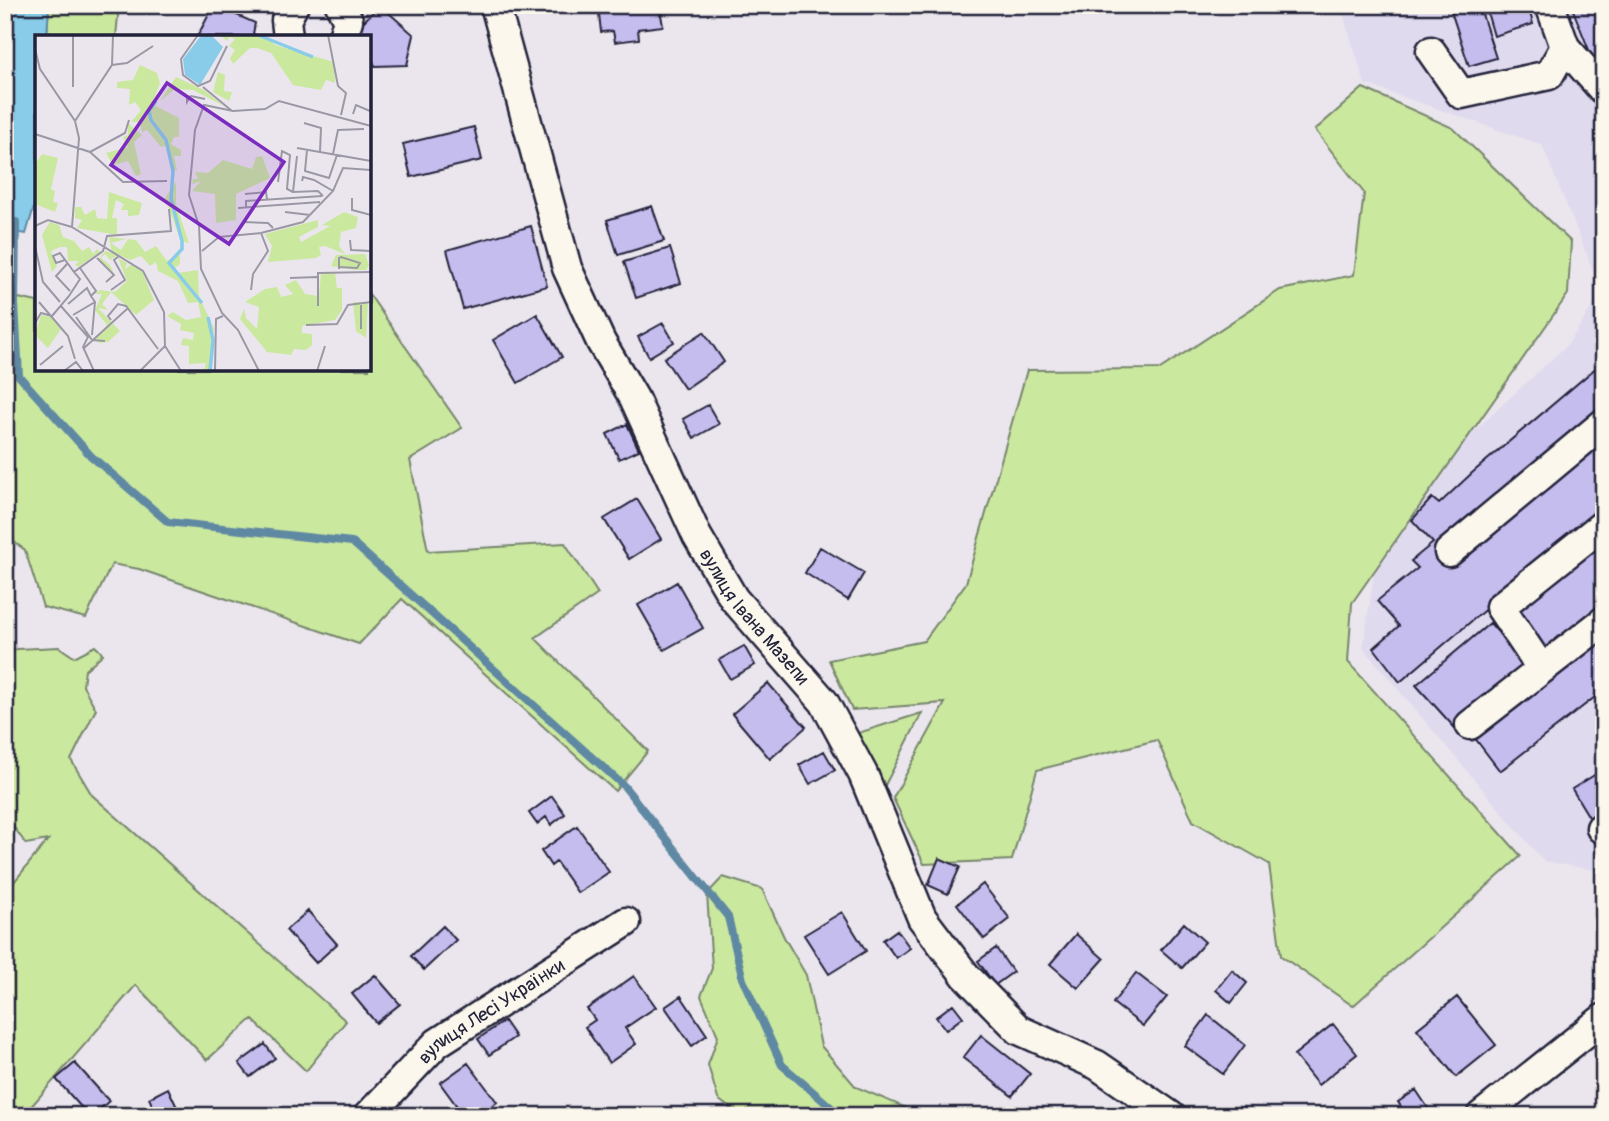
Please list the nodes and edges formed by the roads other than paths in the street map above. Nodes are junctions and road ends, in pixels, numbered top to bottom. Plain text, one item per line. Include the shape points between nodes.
1 (294, 5) edge
2 (340, 5) edge
3 (495, 5) edge
4 (1550, 5) edge
5 (288, 35) edge
6 (344, 35) edge
7 (1565, 47) junction
8 (1431, 51) dead end
9 (1604, 91) edge
10 (1604, 423) edge
11 (1604, 524) edge
12 (1449, 552) dead end
13 (1604, 621) edge
14 (1541, 668) junction
15 (1470, 725) dead end
16 (626, 922) dead end
17 (1604, 1018) edge
18 (368, 1116) edge
19 (1171, 1116) edge
20 (1481, 1116) edge

1 - 5 street via 286,20
2 - 6 street via 348,20
3 - 19 street, вулиця Івана Мазепи via 567,268 601,342 634,398 697,536 734,599 824,702 863,774 922,918 966,976 1019,1030 1097,1065
4 - 7 street
7 - 8 street via 1549,75 1461,94
7 - 9 street
10 - 12 street
11 - 14 street via 1500,607
13 - 14 street
14 - 15 street
16 - 18 street, вулиця Лесі Українки via 437,1043
17 - 20 street

